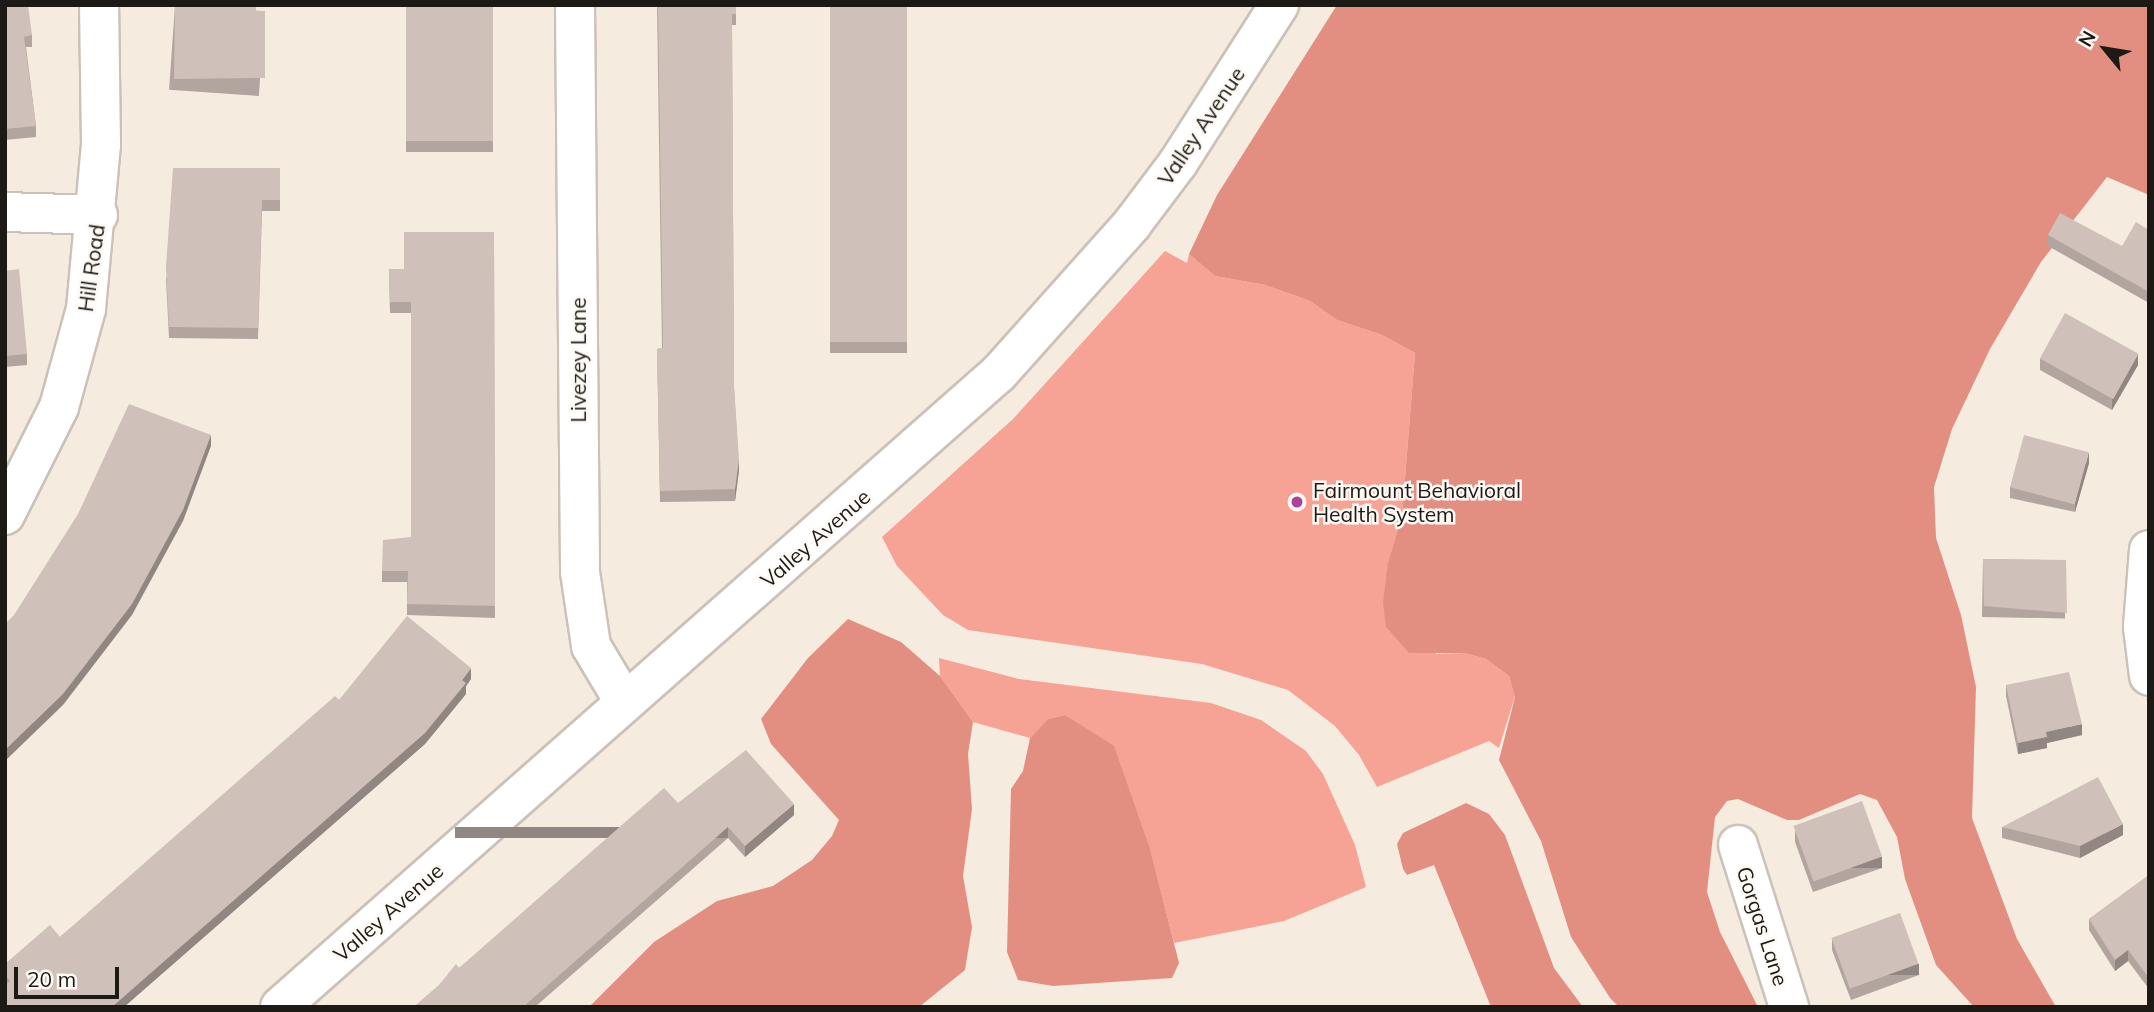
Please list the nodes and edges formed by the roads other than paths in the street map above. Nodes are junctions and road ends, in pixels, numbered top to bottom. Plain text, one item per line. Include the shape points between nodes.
1 (99, 5) edge
2 (575, 5) edge
3 (1279, 5) edge
4 (5, 212) edge
5 (98, 215) junction
6 (5, 515) edge
7 (2149, 550) edge
8 (2149, 676) edge
9 (625, 703) junction
10 (1738, 845) dead end
11 (280, 1007) edge
12 (1789, 1007) edge

1 - 5 street, Hill Road
2 - 9 street, Livezey Lane via 582,597 591,646
3 - 9 street, Valley Avenue via 1178,163 1041,329 950,420
4 - 5 street
5 - 6 street, Hill Road via 75,358 38,456
7 - 8 street via 2143,628
9 - 11 street, Valley Avenue
10 - 12 street, Gorgas Lane

